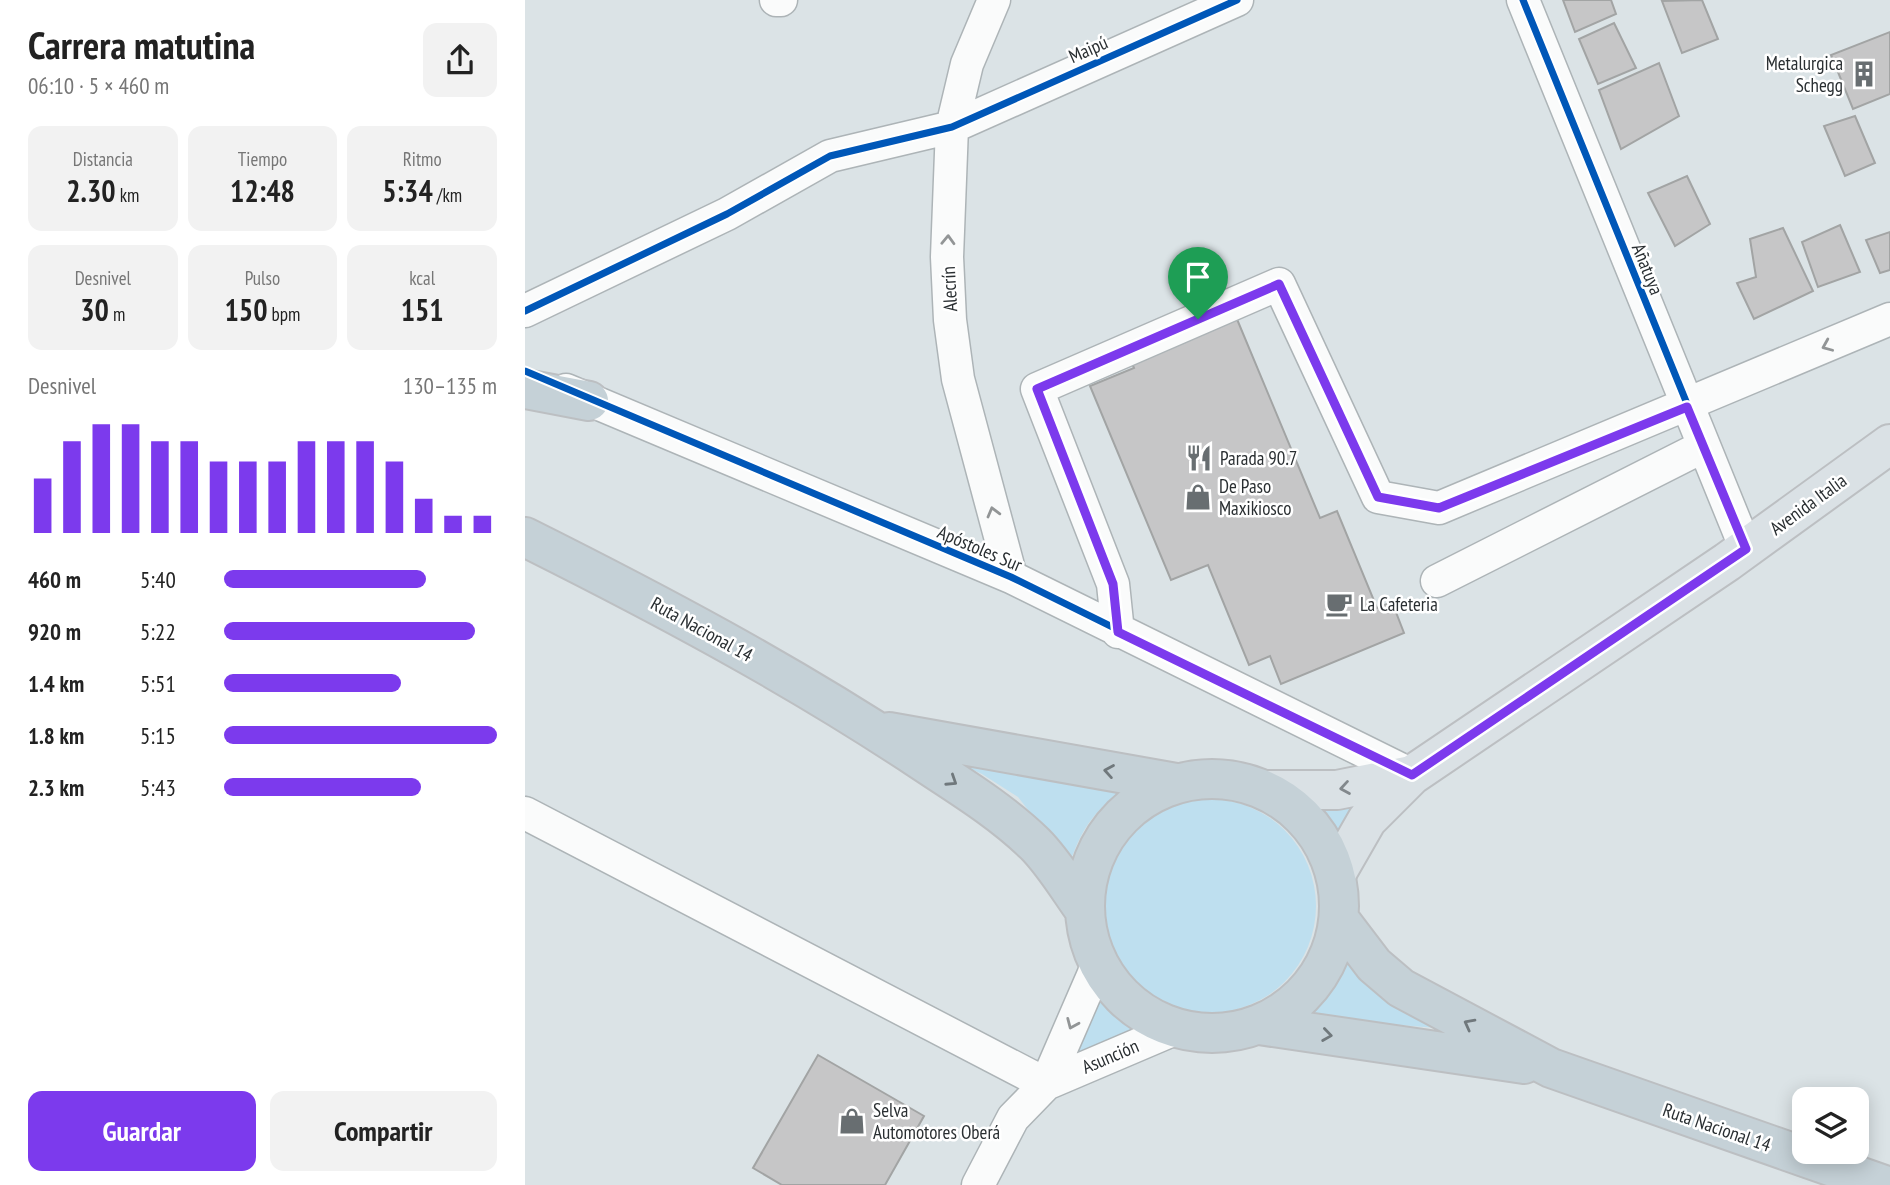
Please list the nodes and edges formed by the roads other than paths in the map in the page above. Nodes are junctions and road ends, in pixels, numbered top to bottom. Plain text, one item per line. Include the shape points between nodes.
1 (776, 0) edge
2 (782, 0) edge
3 (994, 0) edge
4 (1237, 0) edge
5 (1523, 0) edge
6 (952, 127) junction
7 (525, 311) edge
8 (1890, 319) edge
9 (525, 371) edge
10 (525, 388) edge
11 (589, 401) junction
12 (1687, 407) junction
13 (1890, 444) edge
14 (1704, 446) junction
15 (525, 537) edge
16 (1746, 549) junction
17 (1011, 578) junction
18 (1437, 581) dead end
19 (1118, 632) junction
20 (875, 730) junction
21 (1412, 775) junction
22 (1176, 783) junction
23 (1265, 790) junction
24 (525, 813) edge
25 (1336, 874) junction
26 (1083, 908) junction
27 (1339, 919) junction
28 (1098, 964) junction
29 (1259, 1026) junction
30 (1175, 1029) junction
31 (1551, 1068) junction
32 (1046, 1084) junction
33 (978, 1185) edge
34 (1884, 1185) edge

1 - 2 street
3 - 6 street, Alecrín via 967,64
4 - 6 street, Maipú
5 - 12 street, Añatuya
6 - 7 street, Maipú via 830,156 727,214
17 -> 6 street, Alecrín via 958,379 950,320 947,257
8 -> 12 street
9 - 11 street, Apóstoles Sur
10 - 11 highway
11 - 17 street, Apóstoles Sur
12 - 14 street, Añatuya
12 - 19 street via 1439,508 1378,497 1279,284 1037,389 1113,584
13 - 16 main road, Avenida Italia
14 - 16 street, Añatuya
14 - 18 street
15 - 20 highway, Ruta Nacional 14 via 741,650
16 - 21 main road, Avenida Italia
17 - 19 street, Apóstoles Sur
19 - 21 street, Apóstoles Sur
22 -> 20 highway, Ruta Nacional 14
20 -> 26 highway, Ruta Nacional 14 via 993,808 1036,845
21 -> 23 main road, Avenida Italia via 1336,790
21 - 25 main road, Avenida Italia via 1367,820
22 - 23 highway, Ruta Nacional 14 via 1237,780
22 - 26 highway, Ruta Nacional 14 via 1139,800 1109,829 1090,866
23 - 25 highway, Ruta Nacional 14 via 1297,810 1321,840
24 - 32 street
25 - 27 highway, Ruta Nacional 14
26 - 28 highway, Ruta Nacional 14
27 - 29 highway, Ruta Nacional 14 via 1331,953 1314,983 1290,1008
31 -> 27 highway, Ruta Nacional 14 via 1401,988 1374,965
28 - 30 highway, Ruta Nacional 14 via 1126,1000
28 -> 32 street, Asunción
29 - 30 highway, Ruta Nacional 14 via 1217,1034
29 -> 31 highway, Ruta Nacional 14
30 - 32 street, Asunción
31 - 34 highway, Ruta Nacional 14
32 - 33 street, Asunción via 1013,1118

